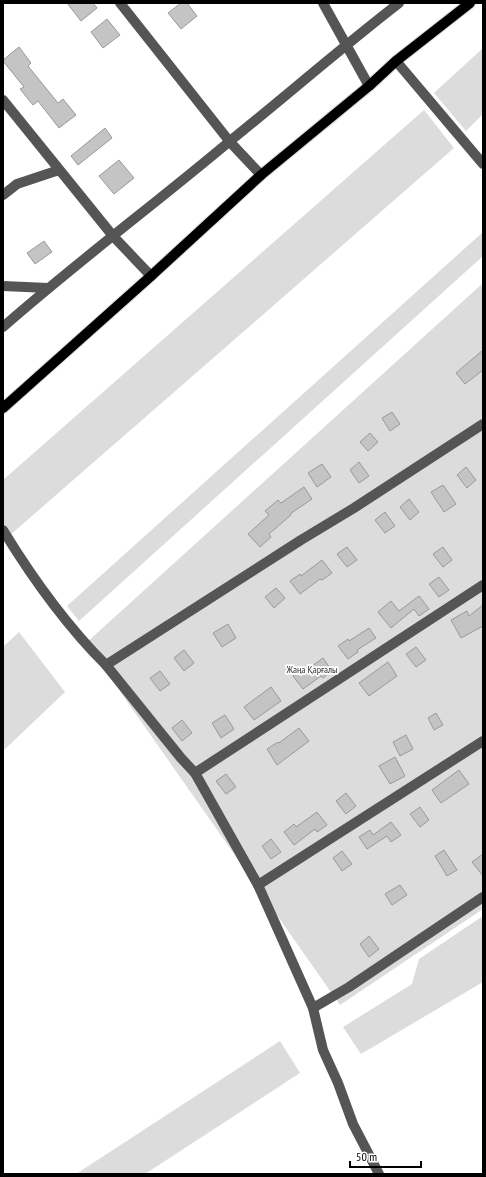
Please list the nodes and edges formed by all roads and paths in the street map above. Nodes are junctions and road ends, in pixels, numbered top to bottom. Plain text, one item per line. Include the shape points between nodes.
1 (120, 3) edge
2 (323, 3) edge
3 (399, 3) edge
4 (470, 3) edge
5 (346, 44) junction
6 (396, 61) junction
7 (369, 86) junction
8 (3, 100) edge
9 (230, 142) junction
10 (483, 164) edge
11 (59, 170) junction
12 (261, 175) junction
13 (3, 195) edge
14 (113, 236) junction
15 (151, 276) junction
16 (3, 286) edge
17 (48, 288) junction
18 (3, 327) edge
19 (3, 408) edge
20 (483, 424) edge
21 (3, 530) edge
22 (483, 585) edge
23 (106, 666) junction
24 (483, 741) edge
25 (195, 773) junction
26 (258, 885) junction
27 (483, 897) edge
28 (313, 1008) junction
29 (379, 1174) edge

1 - 9 street
2 - 5 street
3 - 5 street
4 - 6 main road
5 - 7 street
5 - 9 street
6 - 7 main road
6 - 10 street
7 - 12 main road
8 - 11 street
9 - 12 street
9 - 14 street
11 - 13 street via 17,184
11 - 14 street
12 - 15 main road
14 - 15 street
14 - 17 street
15 - 19 main road
16 - 17 street
17 - 18 street
20 - 23 street
21 - 23 street via 24,565 62,617
22 - 25 street
23 - 25 street
24 - 26 street
25 - 26 street
26 - 28 street
27 - 28 street via 349,988
28 - 29 street via 323,1050 353,1124

